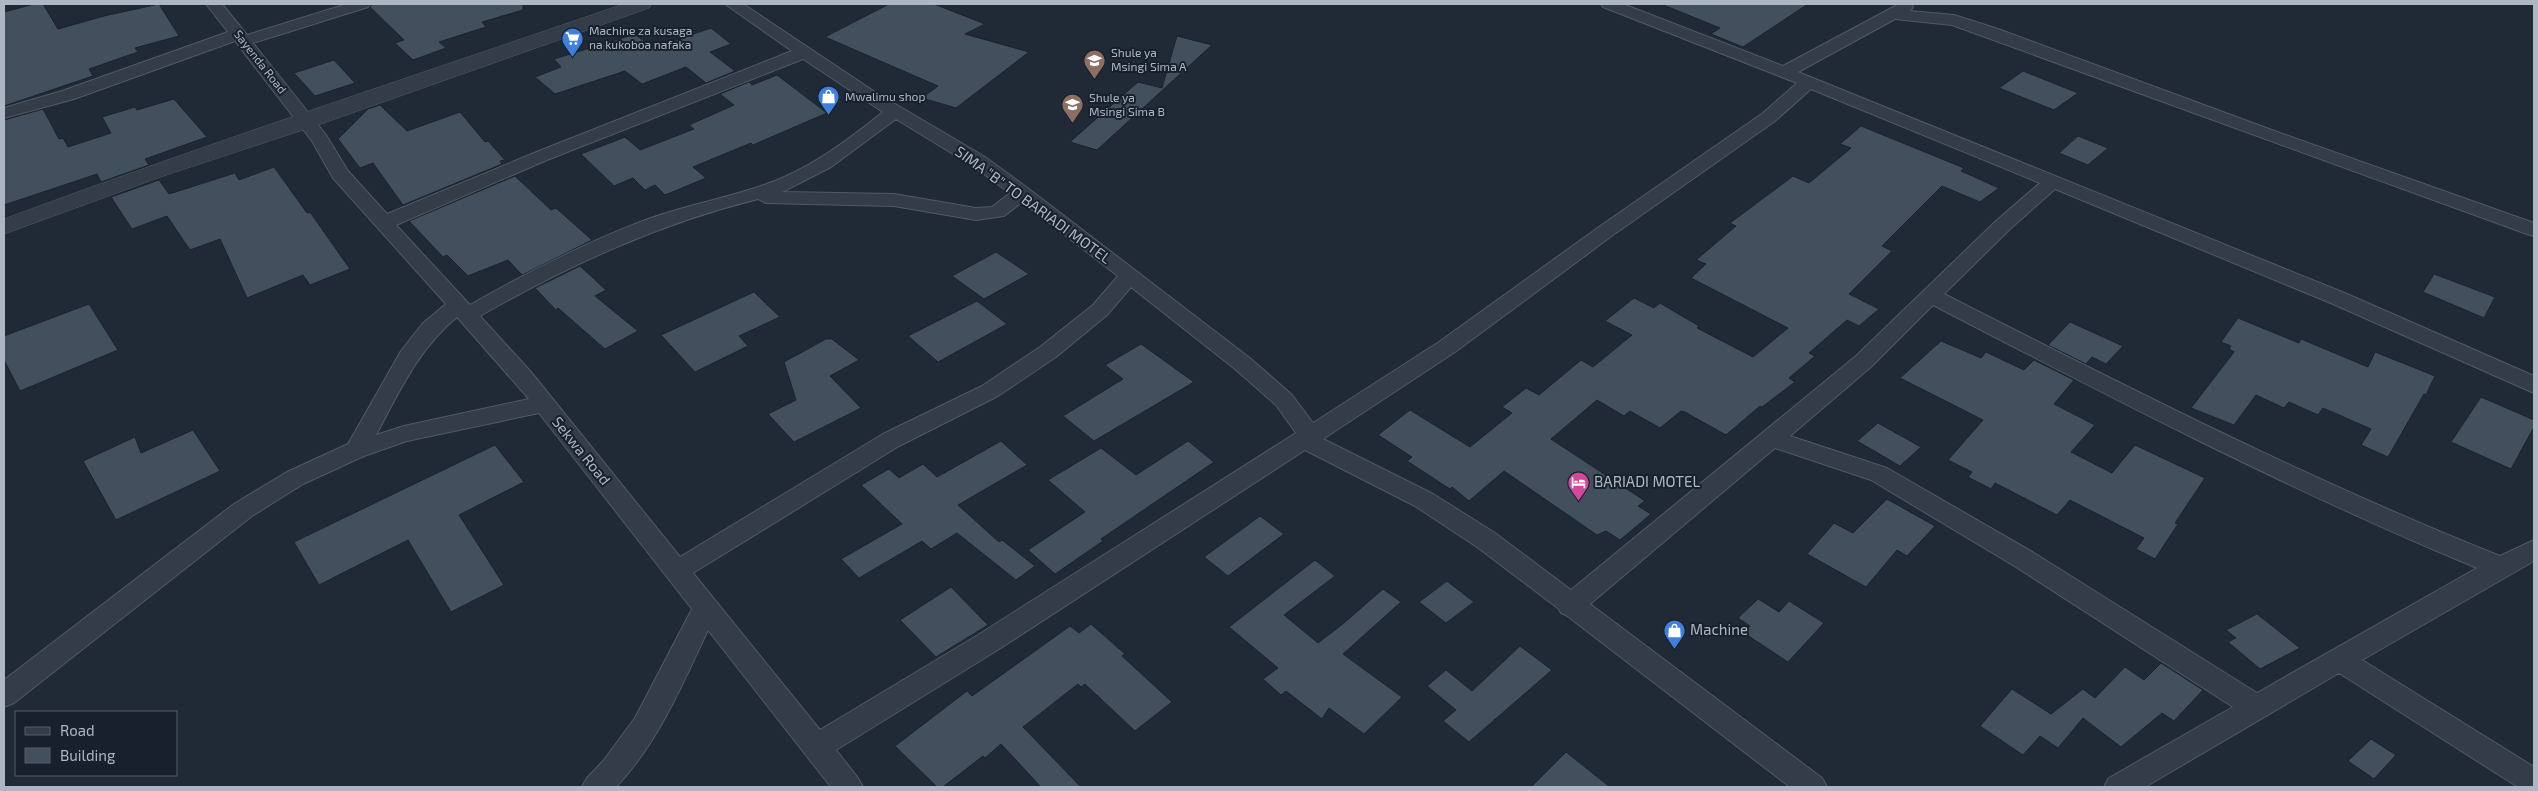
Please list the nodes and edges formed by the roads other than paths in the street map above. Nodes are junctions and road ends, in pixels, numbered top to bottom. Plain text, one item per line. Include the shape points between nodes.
1 (214, 4) edge
2 (362, 4) edge
3 (642, 4) edge
4 (733, 4) edge
5 (1609, 4) edge
6 (1910, 4) edge
7 (1893, 14) junction
8 (242, 38) junction
9 (804, 52) junction
10 (1783, 73) junction
11 (1809, 82) junction
12 (895, 111) junction
13 (4, 113) edge
14 (307, 121) junction
15 (2052, 182) junction
16 (1022, 193) junction
17 (746, 198) junction
18 (384, 223) junction
19 (4, 227) edge
20 (2534, 230) edge
21 (1129, 276) junction
22 (1932, 296) junction
23 (462, 310) junction
24 (2534, 385) edge
25 (544, 404) junction
26 (1306, 437) junction
27 (1771, 438) junction
28 (356, 450) junction
29 (2534, 550) edge
30 (2501, 567) junction
31 (677, 571) junction
32 (1570, 606) junction
33 (706, 608) junction
34 (2340, 660) junction
35 (4, 695) edge
36 (2257, 708) junction
37 (816, 746) junction
38 (2534, 782) edge
39 (598, 787) edge
40 (848, 787) edge
41 (1812, 787) edge
42 (2119, 787) edge

1 - 8 street, Sayenda Road
2 - 8 street
3 - 14 street
4 - 9 street, SIMA "B" TO BARIADI MOTEL
5 - 10 street
6 - 7 street
7 - 10 street
7 - 20 street via 1954,20 1992,32
8 - 13 street
8 - 14 street, Sayenda Road
9 - 12 street, SIMA "B" TO BARIADI MOTEL
9 - 18 street via 568,144
10 - 11 street
11 - 15 street
11 - 26 street via 1769,117 1447,347
12 - 16 street, SIMA "B" TO BARIADI MOTEL via 978,161
12 - 17 street via 834,157 778,187
14 - 18 street, Sekwa Road via 340,174
14 - 19 street via 158,170
15 - 22 street via 2003,225
15 - 24 street via 2340,299
16 - 17 street via 997,212 976,214 894,200 800,196
16 - 21 street, SIMA "B" TO BARIADI MOTEL
17 - 23 street via 714,204 628,234
18 - 23 street, Sekwa Road
21 - 26 street, SIMA "B" TO BARIADI MOTEL via 1284,400
21 - 31 street via 1100,310 1048,352 990,391 891,440
22 - 27 street via 1864,361
22 - 30 street via 2360,508
23 - 25 street, Sekwa Road
23 - 28 street via 431,328 417,346 395,378
25 - 28 street via 413,432
25 - 31 street, Sekwa Road
26 - 32 street via 1424,500 1486,540
26 - 37 street via 987,643
27 - 32 street
27 - 36 street via 1879,474 2033,565
28 - 35 street via 295,478 243,510
29 - 30 street
30 - 34 street
31 - 33 street, Sekwa Road
32 - 41 street
33 - 37 street, Sekwa Road
33 - 39 street via 644,728 611,775
34 - 36 street
34 - 38 street
36 - 42 street
37 - 40 street, Sekwa Road

